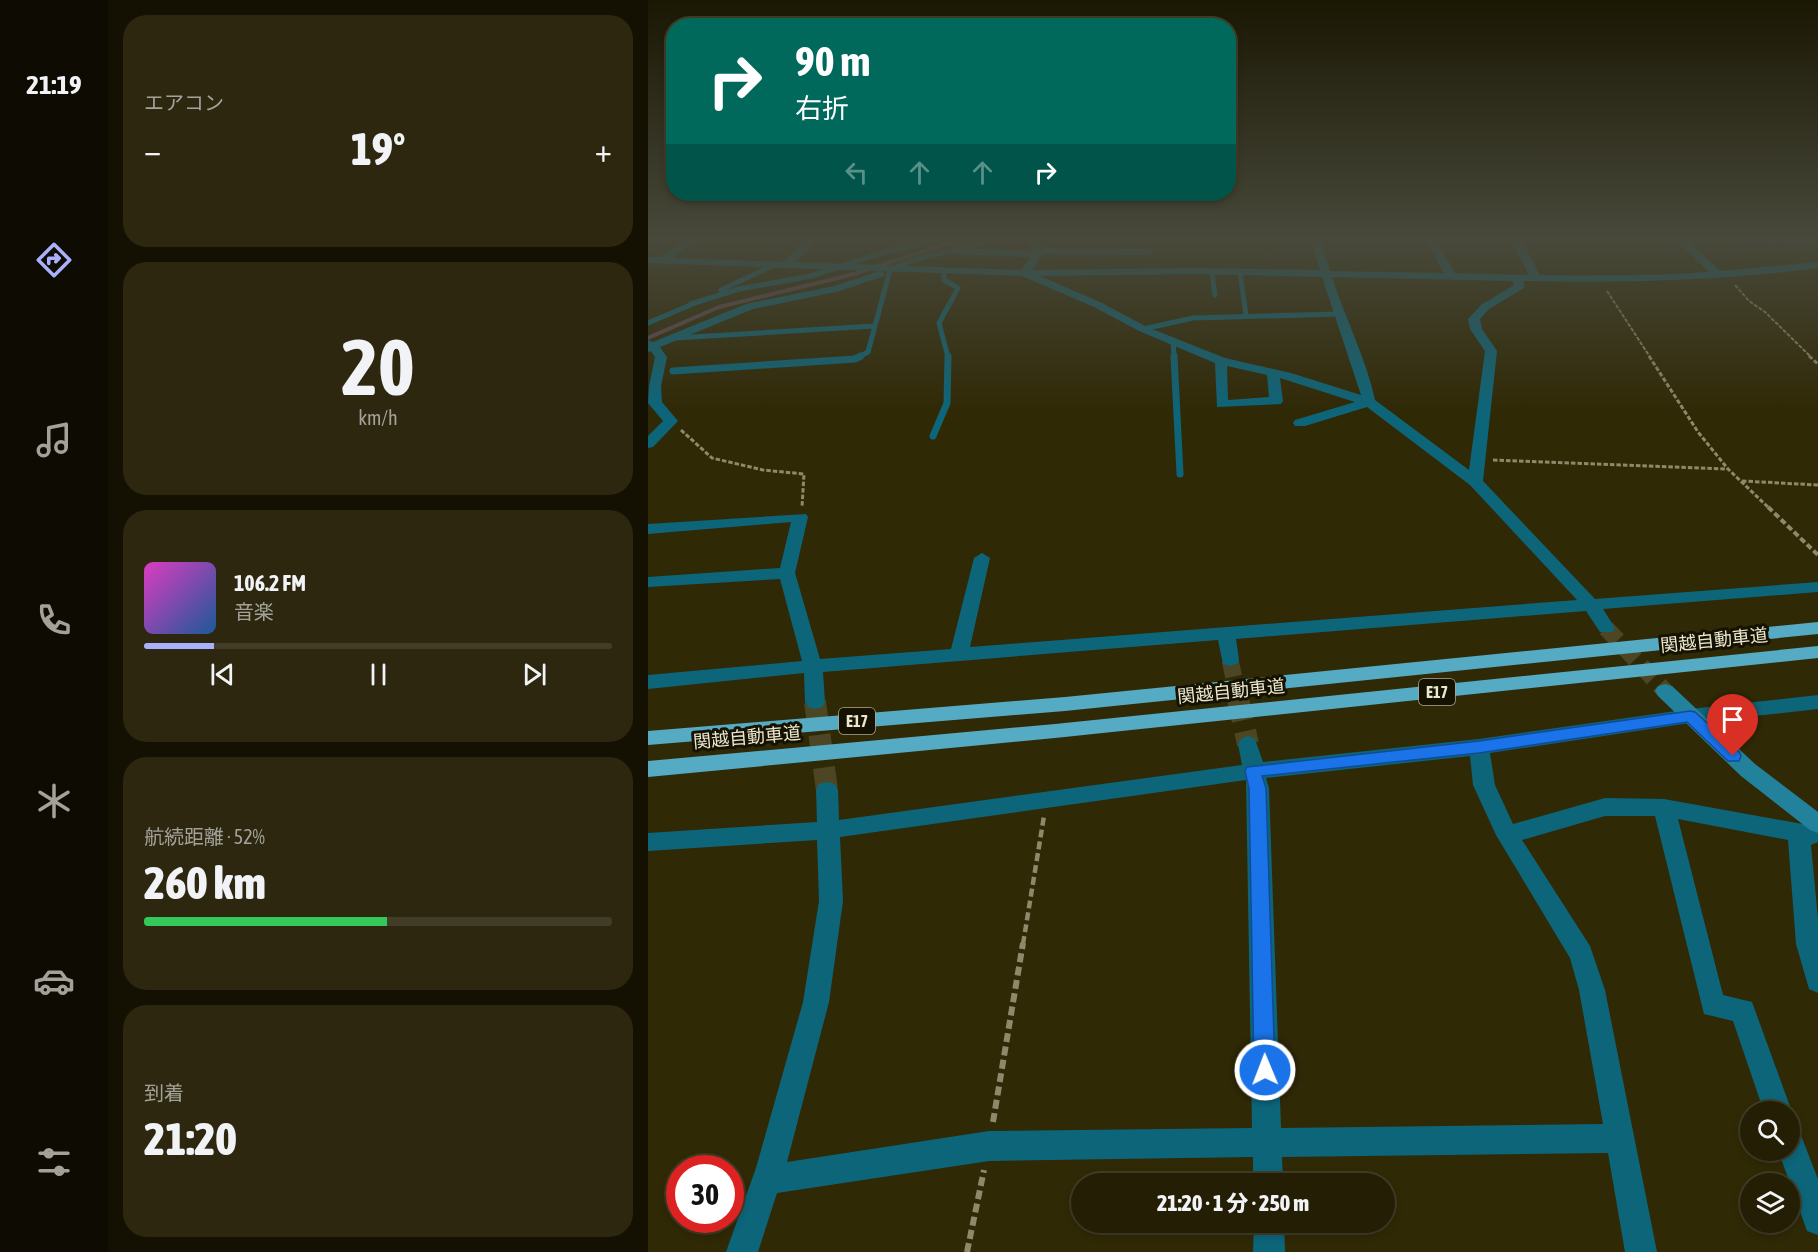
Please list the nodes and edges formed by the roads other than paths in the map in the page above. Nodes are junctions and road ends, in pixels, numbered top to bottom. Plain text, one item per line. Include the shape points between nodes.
1 (709, 295) edge
2 (721, 295) edge
3 (803, 295) edge
4 (883, 295) edge
5 (954, 295) edge
6 (1074, 295) edge
7 (1243, 295) edge
8 (1333, 295) edge
9 (1504, 295) edge
10 (691, 304) junction
11 (1338, 314) junction
12 (1246, 315) junction
13 (648, 323) edge
14 (874, 326) junction
15 (1143, 329) junction
16 (675, 338) junction
17 (1173, 341) junction
18 (650, 346) edge
19 (1221, 362) junction
20 (673, 371) dead end
21 (1273, 373) junction
22 (1370, 402) junction
23 (1300, 423) dead end
24 (933, 436) dead end
25 (648, 444) edge
26 (1180, 474) dead end
27 (1475, 482) junction
28 (648, 529) edge
29 (982, 558) dead end
30 (787, 573) junction
31 (648, 582) edge
32 (1818, 587) edge
33 (1592, 606) junction
34 (1606, 628) tunnel mouth
35 (1818, 628) edge
36 (1226, 633) junction
37 (1818, 652) edge
38 (959, 655) junction
39 (1230, 660) tunnel mouth
40 (813, 666) junction
41 (648, 682) edge
42 (1665, 692) tunnel mouth
43 (815, 702) tunnel mouth
44 (1818, 702) edge
45 (1690, 716) junction
46 (648, 738) edge
47 (1248, 744) tunnel mouth
48 (1479, 747) junction
49 (648, 769) edge
50 (1253, 771) junction
51 (827, 790) tunnel mouth
52 (1664, 808) junction
53 (828, 830) junction
54 (1816, 830) edge
55 (1506, 835) junction
56 (648, 842) edge
57 (1818, 981) edge
58 (1774, 1101) edge
59 (1619, 1138) junction
60 (1266, 1141) junction
61 (1797, 1161) edge
62 (1267, 1173) edge
63 (767, 1180) junction
64 (1818, 1220) edge
65 (1269, 1233) edge
66 (742, 1252) edge
67 (1269, 1252) edge
68 (1641, 1252) edge

1 - 10 lane
2 - 10 lane
3 - 16 street via 758,304
4 - 14 lane
5 - 24 lane via 939,323 949,361 947,403
6 - 15 street
7 - 12 lane
8 - 11 street
9 - 27 street via 1474,319 1491,351
10 - 13 lane
11 - 12 lane
11 - 22 street
12 - 15 lane via 1193,318
14 - 16 lane
14 - 20 lane via 868,352 855,359
15 - 17 street
16 - 18 street
17 - 19 street
17 - 26 lane
18 - 25 street via 661,357 655,403 671,422
19 - 21 street
19 - 21 street via 1222,404 1276,401
21 - 22 street
22 - 23 street
22 - 27 street
27 - 33 street
28 - 30 street via 800,517
29 - 38 street
30 - 31 street
30 - 40 street
32 - 33 street
33 - 34 street
33 - 36 street
35 - 46 highway, 関越自動車道 / E17 via 1065,704
36 - 38 street
36 - 39 street
37 - 49 highway, 関越自動車道 / E17
38 - 40 street
40 - 41 street
40 - 43 street
42 - 45 street
44 - 45 street
45 - 48 street
45 - 54 street
47 - 50 street
48 - 50 street
48 - 55 street via 1484,785
50 - 53 street
50 - 60 street via 1258,788
51 - 53 street
52 - 54 street
52 - 55 street via 1605,807
52 - 58 street via 1713,1005 1743,1011
53 - 56 street
53 - 63 street via 831,901 816,1002
54 - 57 street via 1800,841 1808,944
55 - 59 street via 1581,954 1592,990
59 - 60 street
59 - 68 street
60 - 62 street
60 - 63 street via 989,1146
61 - 64 street
63 - 66 street
65 - 67 street

